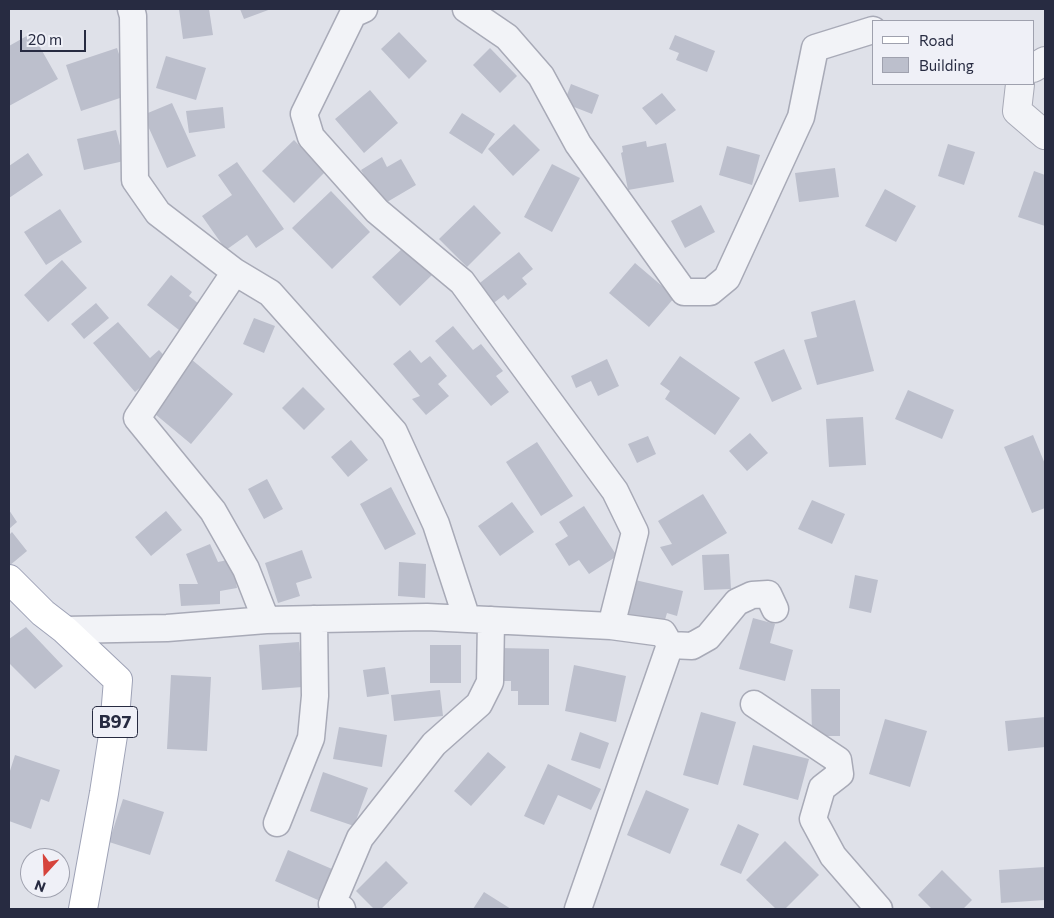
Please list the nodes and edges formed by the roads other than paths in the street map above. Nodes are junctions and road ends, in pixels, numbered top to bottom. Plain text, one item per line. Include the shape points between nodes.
1 (131, 9) edge
2 (364, 9) edge
3 (466, 9) edge
4 (872, 30) edge
5 (1027, 85) edge
6 (1045, 135) edge
7 (234, 272) junction
8 (9, 579) edge
9 (775, 609) dead end
10 (314, 619) junction
11 (266, 620) junction
12 (479, 620) junction
13 (611, 626) junction
14 (65, 630) junction
15 (670, 645) junction
16 (754, 704) dead end
17 (278, 822) dead end
18 (83, 909) edge
19 (342, 909) edge
20 (578, 909) edge
21 (879, 909) edge

1 - 7 street via 135,180 158,213
2 - 13 street via 353,14 304,114 311,137 377,210 462,282 615,491 635,532
3 - 4 street via 507,37 541,76 578,144 684,292 710,292 727,278 801,117 815,48
5 - 6 street via 1017,111
7 - 11 street via 137,418 213,512 246,569
7 - 12 street via 270,293 394,432
8 - 14 main road, B97
9 - 15 street via 768,594 752,595 737,602 708,636 692,646
10 - 11 street
10 - 12 street via 427,617
10 - 17 street via 315,696 311,738
11 - 14 street via 167,628
12 - 13 street
12 - 19 street via 490,682 480,704 434,744 360,838 332,904
13 - 15 street via 664,633
14 - 18 main road, B97 via 118,680 114,729
15 - 20 street
16 - 21 street via 838,760 840,774 822,788 813,819 834,856

